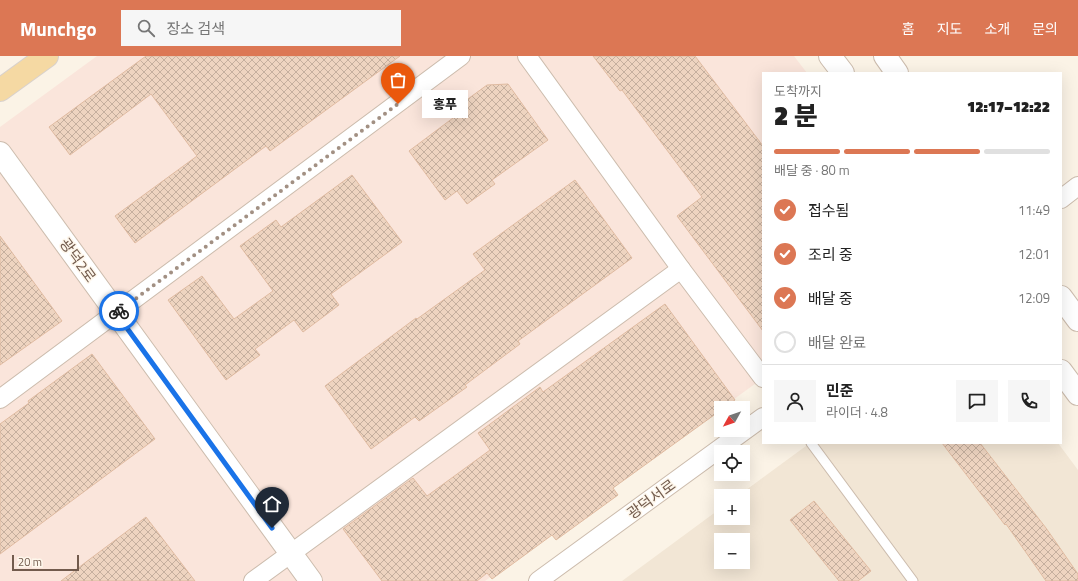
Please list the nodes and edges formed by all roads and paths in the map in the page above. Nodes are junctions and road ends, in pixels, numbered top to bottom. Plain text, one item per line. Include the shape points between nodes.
1 (47, 56) edge
2 (461, 56) edge
3 (527, 56) edge
4 (830, 56) edge
5 (885, 56) edge
6 (842, 72) edge
7 (896, 72) edge
8 (0, 90) edge
9 (0, 153) edge
10 (1078, 186) edge
11 (1062, 198) edge
12 (681, 269) junction
13 (1062, 298) edge
14 (116, 313) junction
15 (1078, 320) edge
16 (1062, 372) edge
17 (762, 377) edge
18 (1078, 394) edge
19 (0, 399) edge
20 (762, 418) edge
21 (812, 444) edge
22 (291, 553) junction
23 (253, 581) edge
24 (311, 581) edge
25 (538, 581) edge
26 (913, 581) edge

1 - 8 main road
2 - 14 street
3 - 12 street
4 - 6 street
5 - 7 street
9 - 14 street, 광덕2로
10 - 11 street
12 - 17 street
12 - 22 street
13 - 15 street
14 - 19 street
14 - 22 street, 광덕2로
16 - 18 street
20 - 25 street, 광덕서로
21 - 26 lane
22 - 23 street
22 - 24 street, 광덕2로

